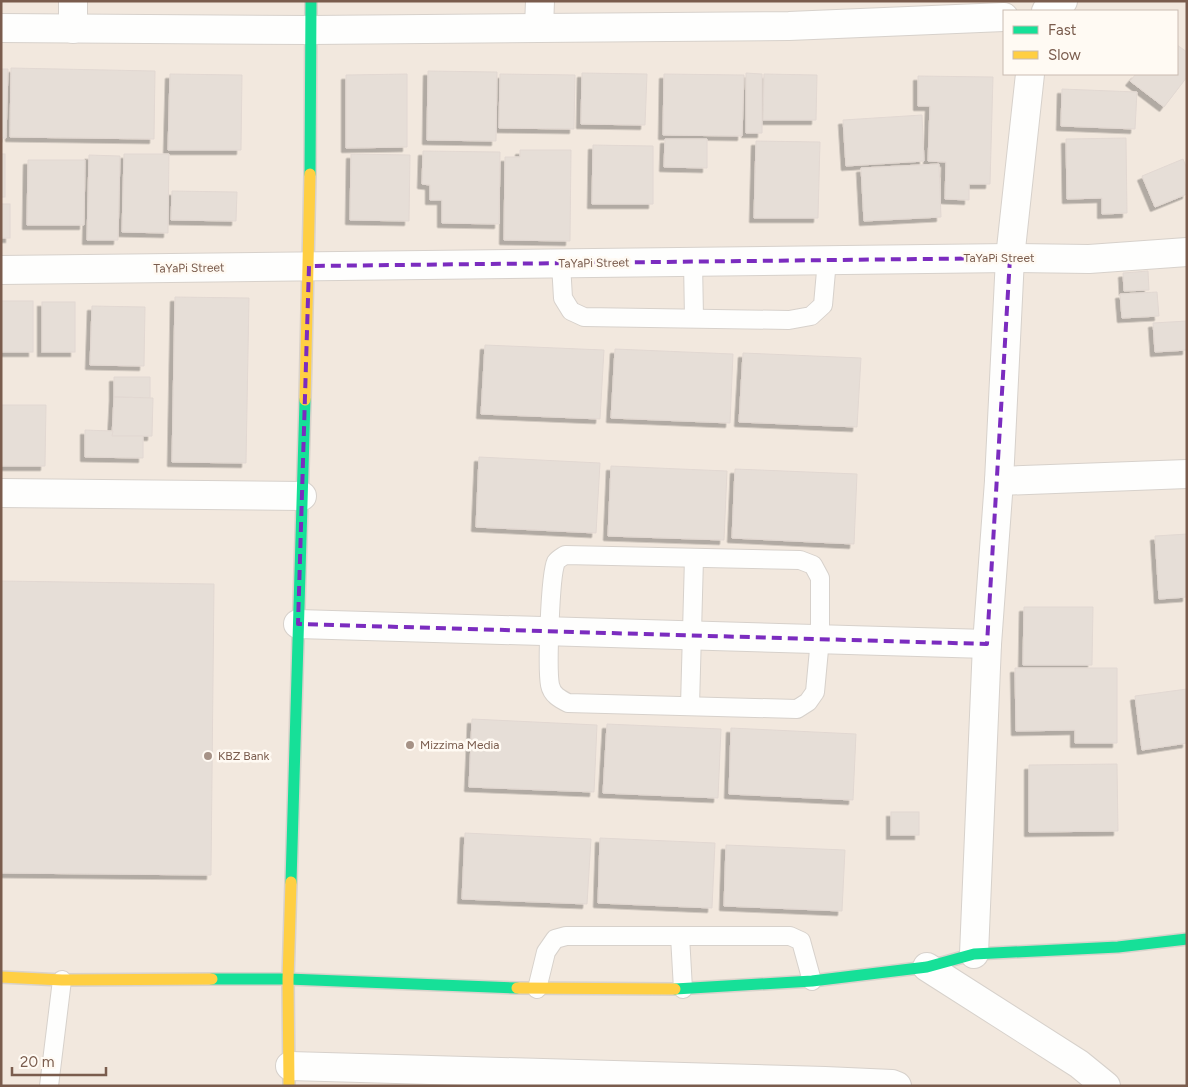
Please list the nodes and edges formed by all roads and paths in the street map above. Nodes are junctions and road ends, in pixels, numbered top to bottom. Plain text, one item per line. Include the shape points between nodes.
1 (72, 1) edge
2 (312, 1) edge
3 (1063, 1) edge
4 (1048, 10) edge
5 (540, 14) edge
6 (1003, 17) edge
7 (1, 28) edge
8 (73, 29) junction
9 (311, 30) junction
10 (1030, 75) edge
11 (1187, 252) edge
12 (1010, 258) junction
13 (827, 260) junction
14 (693, 262) junction
15 (562, 264) junction
16 (309, 266) junction
17 (1, 270) edge
18 (694, 318) junction
19 (1187, 474) edge
20 (999, 481) junction
21 (1, 493) edge
22 (302, 496) junction
23 (694, 558) junction
24 (298, 624) junction
25 (550, 632) junction
26 (692, 636) junction
27 (820, 640) junction
28 (987, 644) junction
29 (690, 706) junction
30 (680, 936) junction
31 (1187, 939) edge
32 (974, 954) junction
33 (927, 967) junction
34 (1, 976) edge
35 (288, 979) junction
36 (62, 980) junction
37 (812, 982) junction
38 (537, 989) junction
39 (682, 989) junction
40 (289, 1076) edge
41 (531, 1080) edge
42 (676, 1081) edge
43 (824, 1083) edge
44 (49, 1086) edge
45 (898, 1086) edge
46 (1106, 1086) edge

1 - 8 street
2 - 9 street
3 - 4 street
5 - 6 street via 789,26
5 - 9 street
7 - 8 street
8 - 9 street
9 - 16 street
10 - 12 street
11 - 12 street, TaYaPi Street via 1089,259
12 - 13 street, TaYaPi Street
12 - 20 street
13 - 14 street, TaYaPi Street
13 - 18 lane via 823,305 811,316 789,320
14 - 15 street, TaYaPi Street
14 - 18 lane
15 - 16 street, TaYaPi Street
15 - 18 lane via 563,298 571,311 584,318
16 - 17 street, TaYaPi Street
16 - 22 street
19 - 20 street
20 - 28 street
21 - 22 street
22 - 24 street
23 - 25 lane via 565,555 557,561 553,574
23 - 26 lane
23 - 27 lane via 800,560 813,566 820,578
24 - 25 street
24 - 35 street
25 - 26 street
25 - 29 lane via 550,686 555,696 568,703
26 - 27 street
26 - 29 lane
27 - 28 street
27 - 29 lane via 815,692 797,709
28 - 32 street
30 - 37 lane via 790,936 801,941
30 - 38 lane via 566,936 555,939 546,952
30 - 39 lane
31 - 32 street via 1118,947
32 - 33 street
33 - 37 street
33 - 46 street via 1079,1064
34 - 36 street
35 - 36 street
35 - 38 street
35 - 40 street
36 - 44 lane
37 - 39 street
38 - 39 street
40 - 41 street
41 - 42 street
42 - 43 street
43 - 45 street

